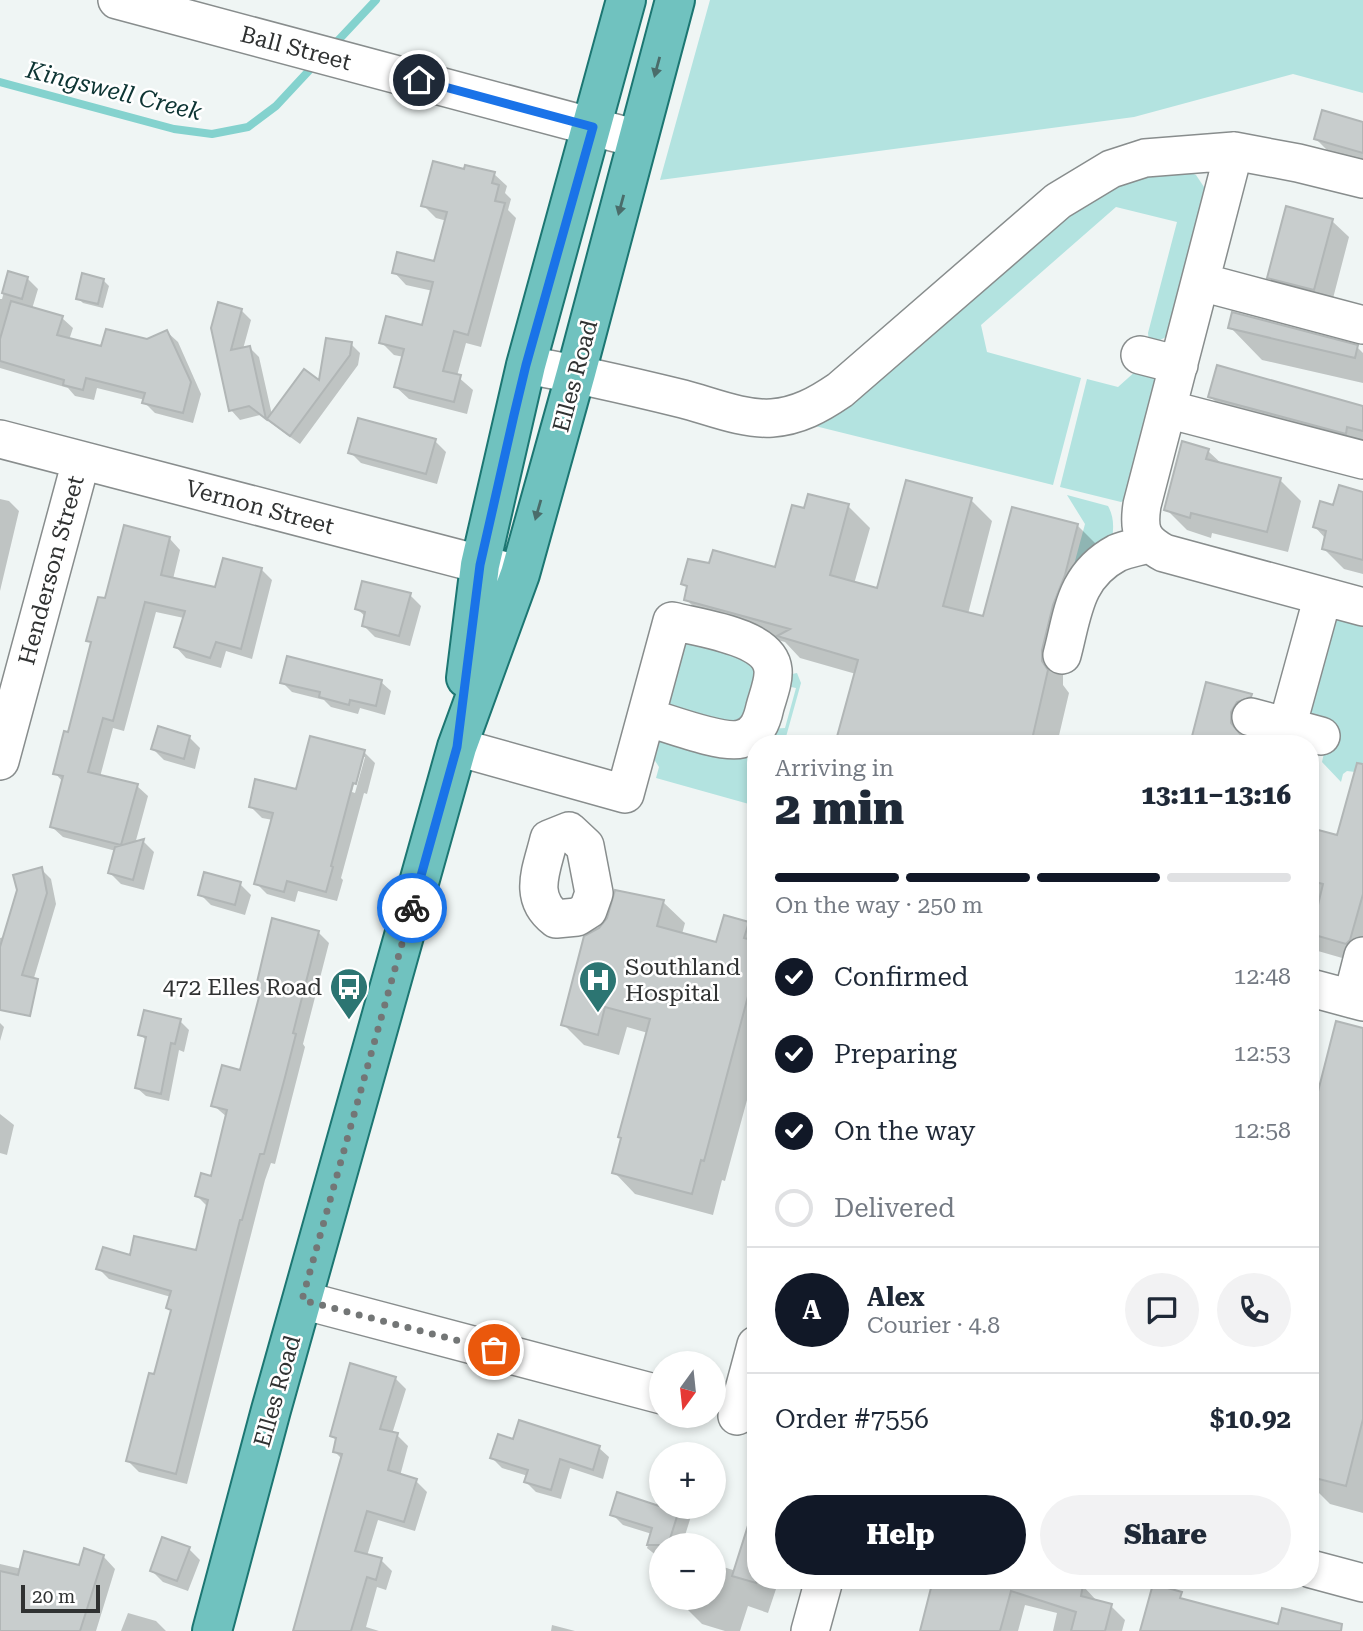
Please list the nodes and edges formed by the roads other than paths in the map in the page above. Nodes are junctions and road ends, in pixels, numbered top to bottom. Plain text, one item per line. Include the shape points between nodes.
1 (117, 0) edge
2 (626, 0) edge
3 (675, 0) edge
4 (593, 127) junction
5 (638, 139) junction
6 (1234, 151) junction
7 (1363, 179) edge
8 (1200, 282) junction
9 (1363, 325) edge
10 (1140, 355) dead end
11 (526, 365) junction
12 (1179, 365) junction
13 (576, 373) junction
14 (1167, 409) junction
15 (0, 439) edge
16 (1363, 460) edge
17 (81, 461) junction
18 (1148, 544) junction
19 (480, 565) junction
20 (520, 574) junction
21 (1323, 596) junction
22 (1363, 607) edge
23 (1062, 655) dead end
24 (646, 717) dead end
25 (1251, 717) dead end
26 (457, 747) junction
27 (0, 761) edge
28 (580, 781) junction
29 (569, 831) dead end
30 (1363, 956) edge
31 (1319, 990) edge
32 (1358, 1000) edge
33 (302, 1300) junction
34 (747, 1377) edge
35 (649, 1392) edge
36 (736, 1416) edge
37 (1319, 1571) edge
38 (1363, 1583) edge
39 (822, 1589) edge
40 (212, 1631) edge
41 (810, 1631) edge

1 - 4 street, Ball Street
2 - 4 main road, Elles Road
3 -> 5 main road, Elles Road
4 - 5 street, Ball Street
4 - 11 main road, Elles Road
5 -> 13 main road, Elles Road
6 - 7 street
6 - 8 street
6 - 13 street via 1145,159 1088,181 1058,201 840,390 795,415 743,415
8 - 9 street
8 - 12 street
10 - 12 street
11 - 13 street
11 - 19 main road, Elles Road
12 - 14 street
13 -> 20 main road, Elles Road
14 - 16 street
14 - 18 street via 1141,510 1140,524
15 - 17 street, Vernon Street
17 - 19 street, Vernon Street
17 - 27 street, Henderson Street
18 - 21 street via 1164,553
18 - 23 street via 1117,553 1094,570 1076,594
19 - 20 street, Vernon Street
19 - 26 main road, Elles Road
20 - 26 main road, Elles Road
21 - 22 street
21 - 25 street via 1304,731
24 - 28 street via 625,794
26 - 28 street
26 - 33 main road, Elles Road
28 - 29 street
30 - 32 street
31 - 32 street
33 - 35 street
33 - 40 main road, Elles Road
34 - 36 street
37 - 38 street
39 - 41 street

